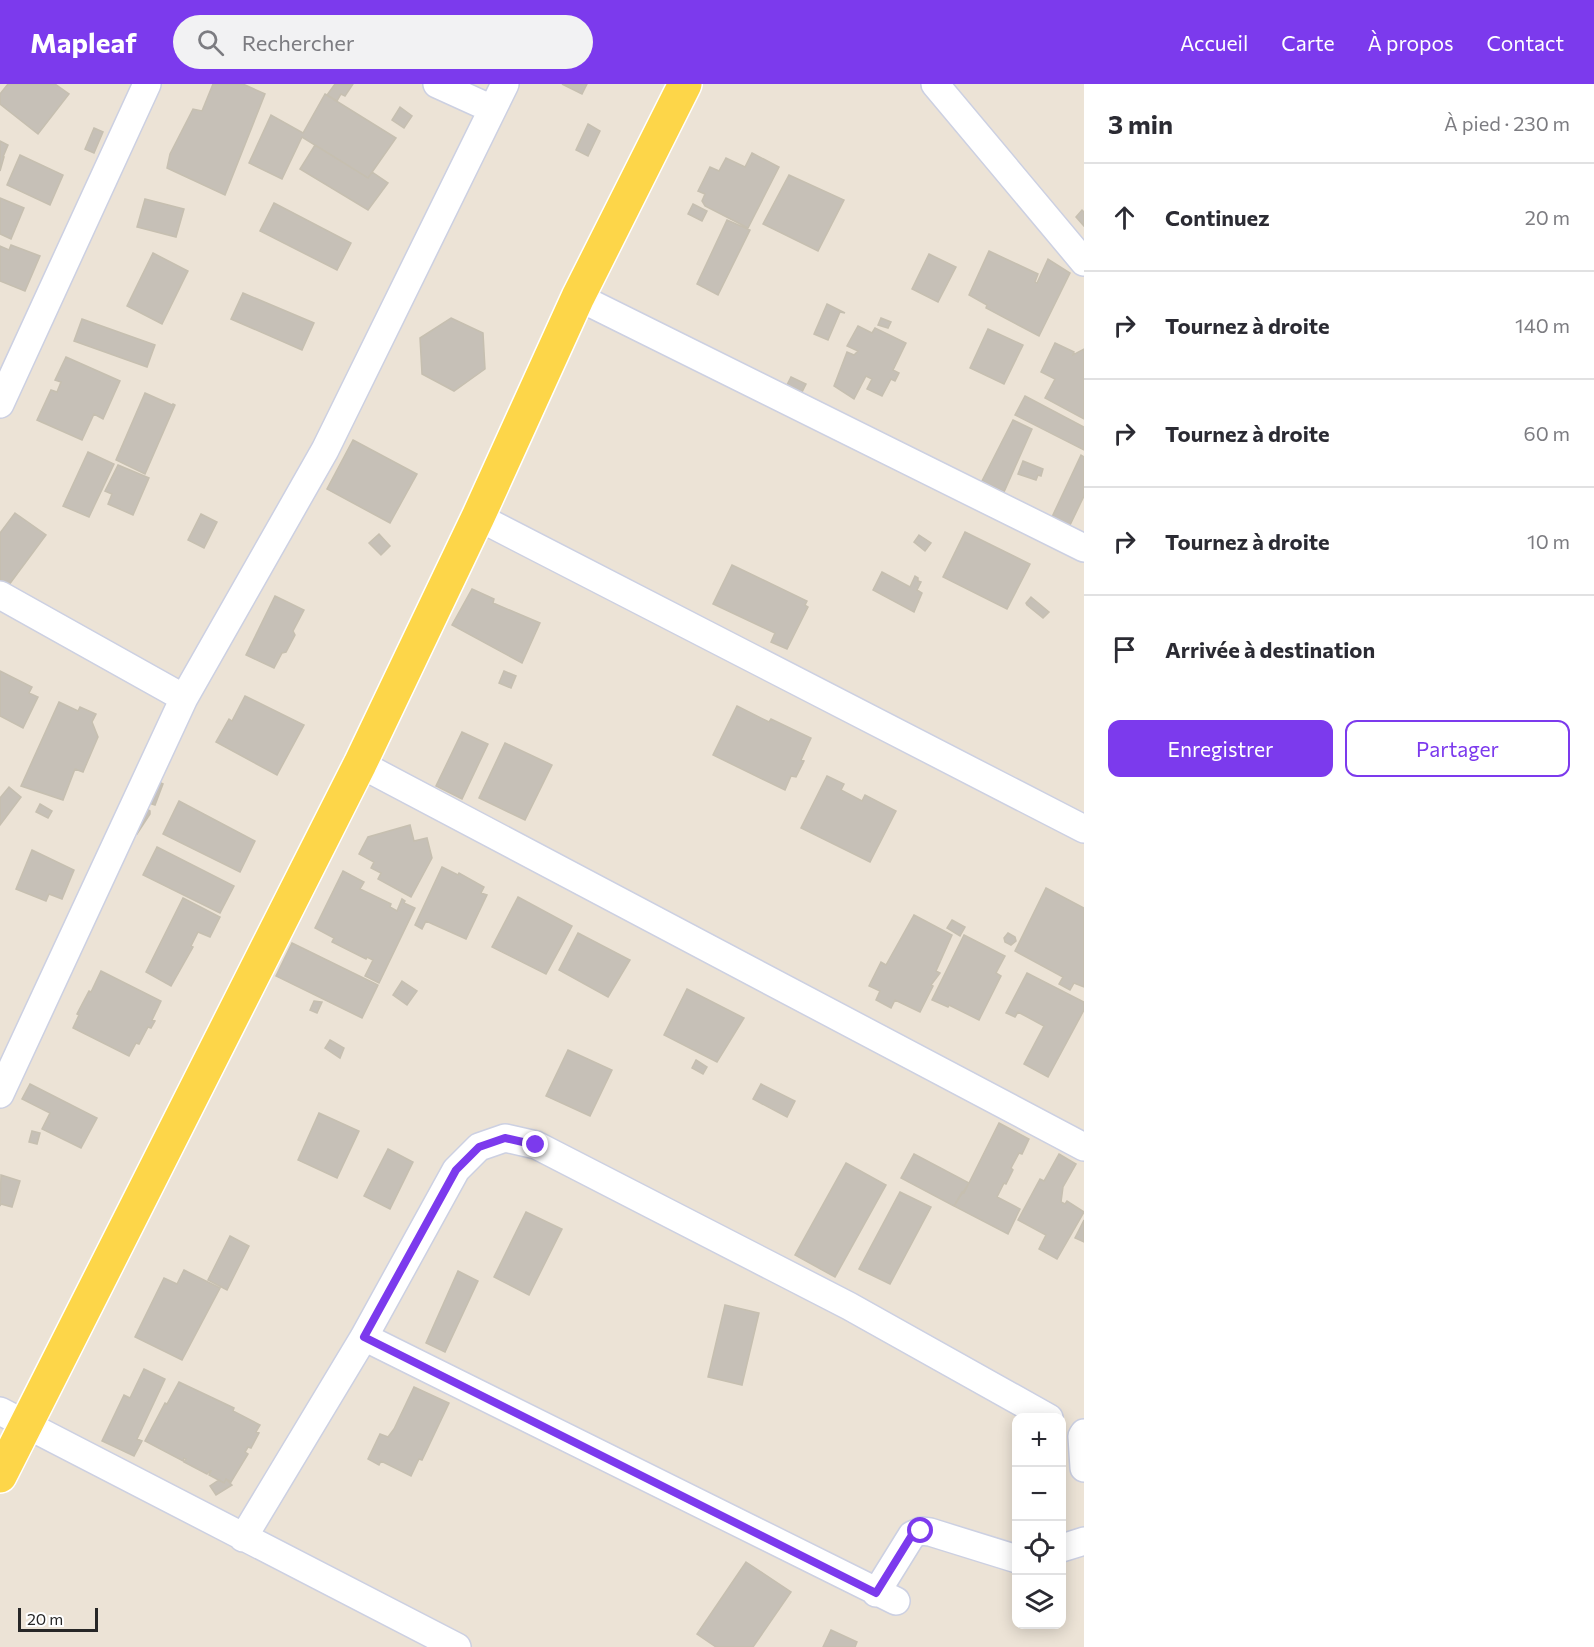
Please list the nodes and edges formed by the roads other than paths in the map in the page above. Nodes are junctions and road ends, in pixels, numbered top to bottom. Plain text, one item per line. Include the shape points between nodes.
1 (147, 84) edge
2 (437, 84) edge
3 (505, 84) edge
4 (685, 84) edge
5 (934, 84) edge
6 (492, 109) junction
7 (1084, 262) edge
8 (578, 297) junction
9 (0, 404) edge
10 (478, 517) junction
11 (1084, 548) edge
12 (0, 596) edge
13 (183, 698) junction
14 (360, 764) junction
15 (1084, 829) edge
16 (0, 1094) edge
17 (1084, 1147) edge
18 (364, 1337) junction
19 (1040, 1413) edge
20 (13, 1419) edge
21 (1076, 1431) edge
22 (1084, 1468) edge
23 (0, 1476) edge
24 (243, 1538) junction
25 (1084, 1541) edge
26 (1066, 1547) edge
27 (1012, 1557) edge
28 (457, 1647) edge

1 - 9 street
2 - 6 street
3 - 6 street
4 - 8 main road
5 - 7 street
6 - 13 street via 325,450
8 - 10 main road
8 - 11 street
10 - 14 main road
10 - 15 street
12 - 13 street
13 - 16 street
14 - 17 street
14 - 20 main road
18 - 19 street via 456,1170 479,1147 505,1138 536,1145 849,1306
18 - 24 street
18 - 27 street via 886,1597 912,1535 921,1531
20 - 23 main road
20 - 24 street
21 - 22 street
24 - 28 street
25 - 26 street

